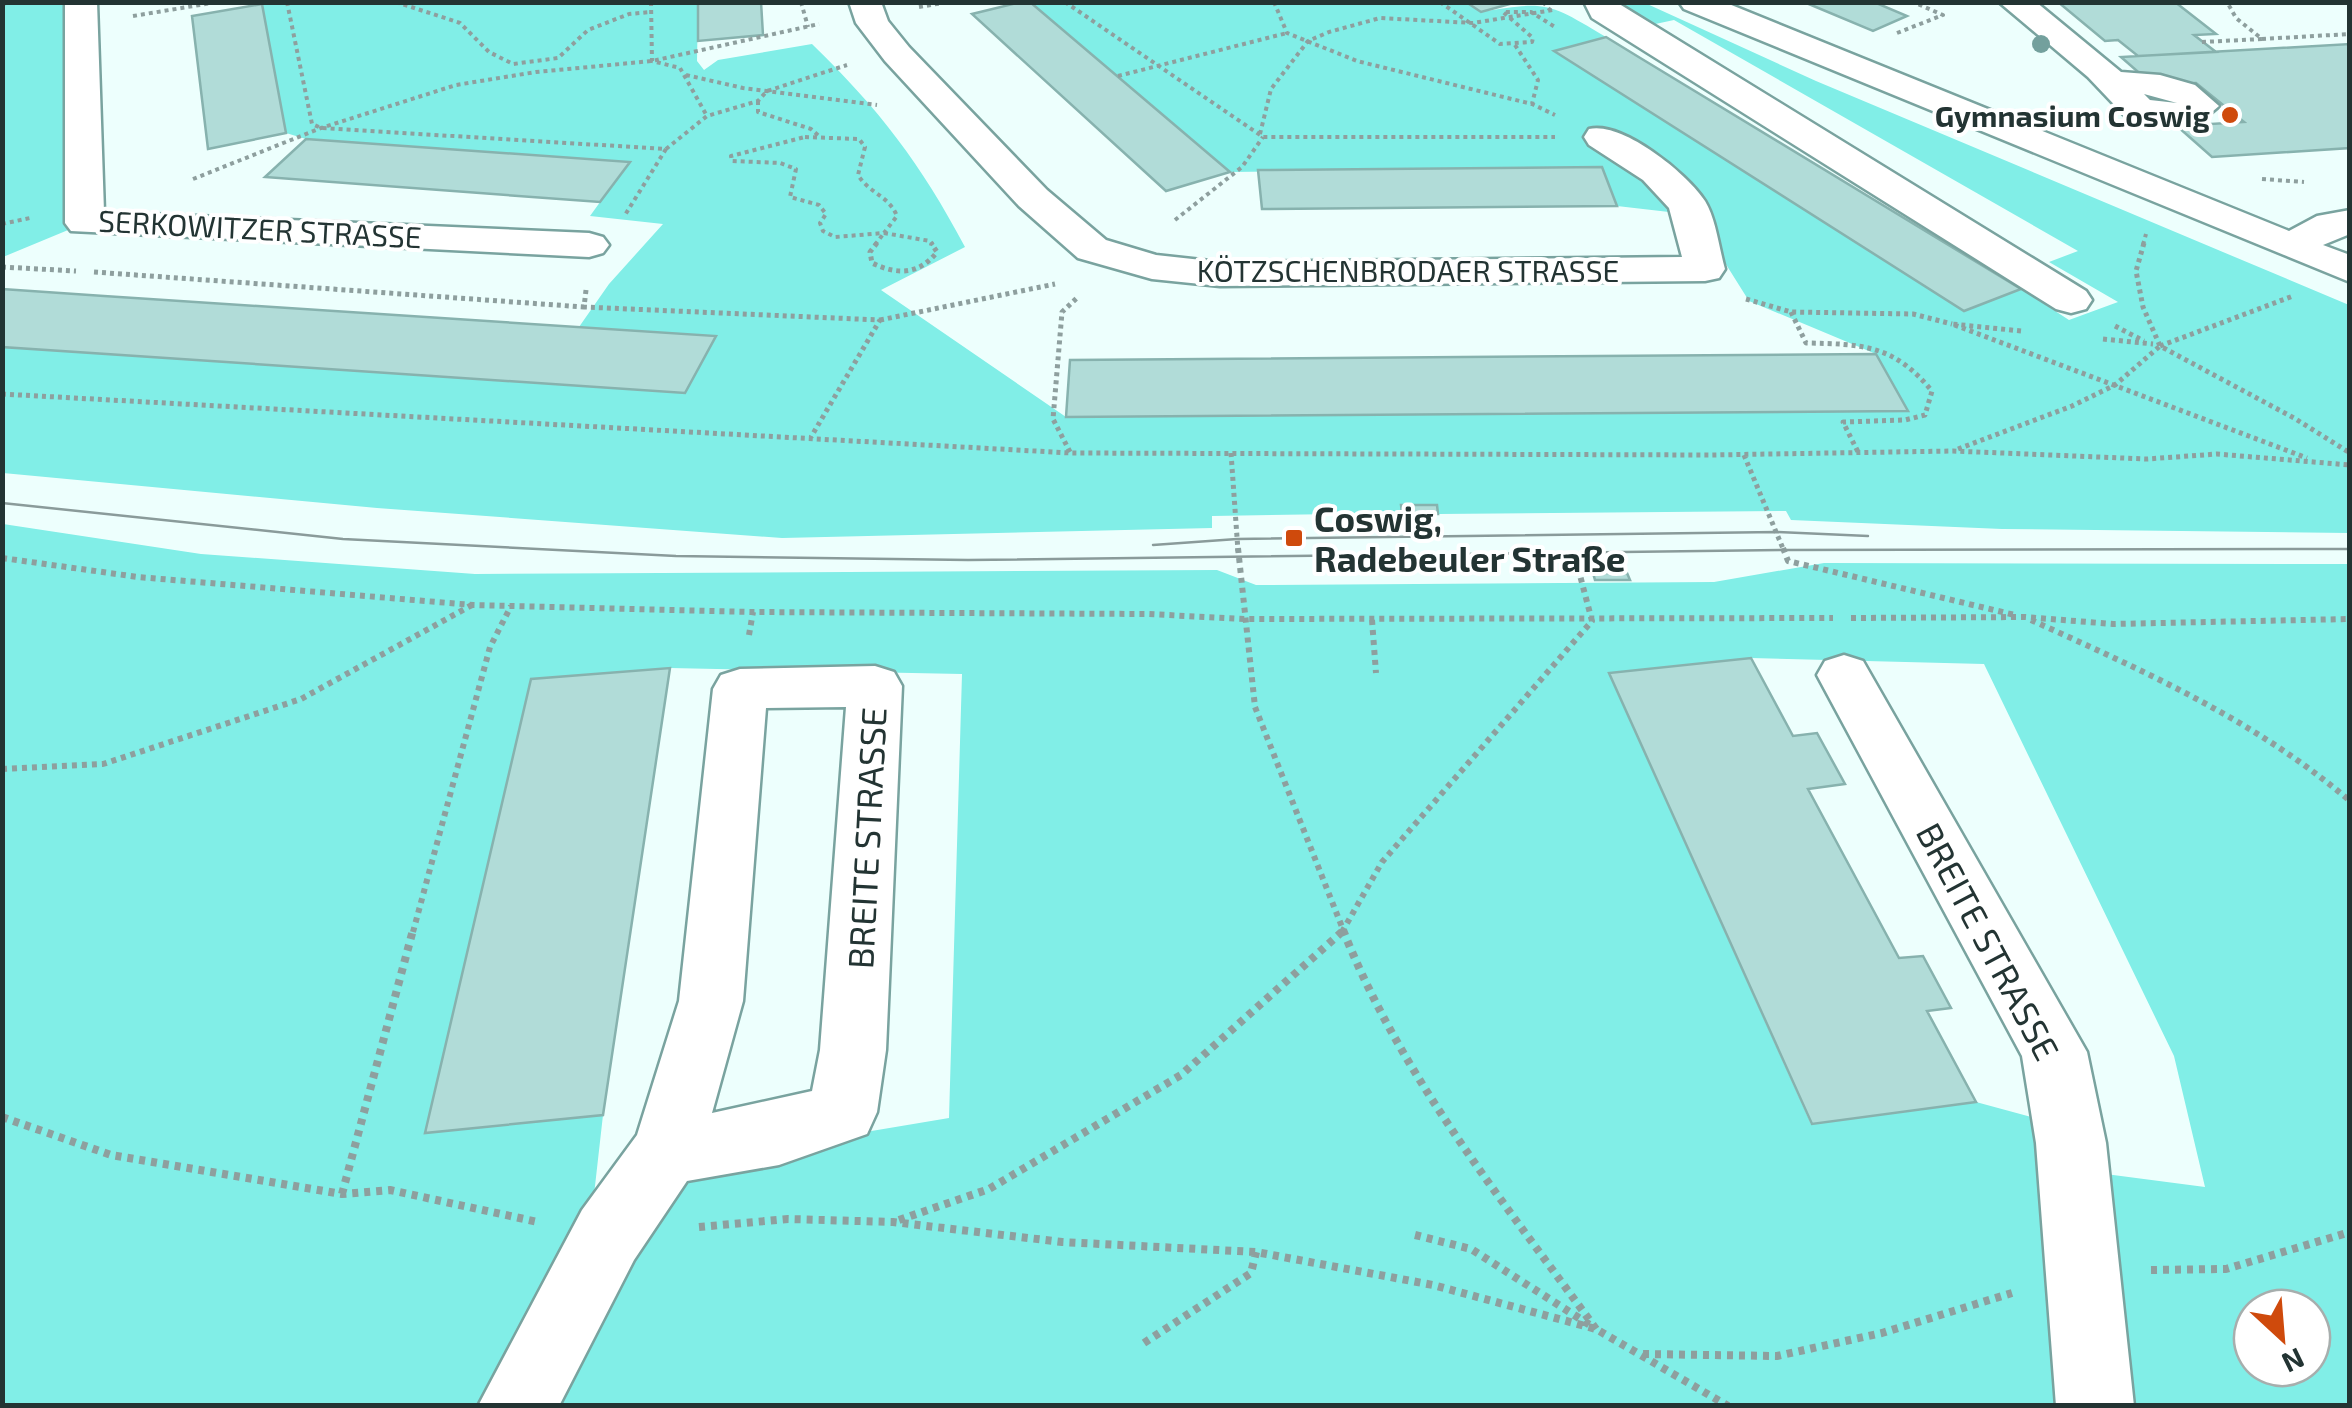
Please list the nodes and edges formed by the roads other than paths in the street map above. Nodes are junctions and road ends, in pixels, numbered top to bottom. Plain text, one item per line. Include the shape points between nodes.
1 (1600, 2) edge
2 (1695, 2) edge
3 (2016, 2) edge
4 (867, 8) edge
5 (82, 13) edge
6 (2110, 82) dead end
7 (1602, 137) road end
8 (2350, 222) edge
9 (589, 245) road end
10 (2292, 246) junction
11 (2346, 269) edge
12 (2071, 300) dead end
13 (1844, 674) dead end
14 (667, 1151) junction
15 (517, 1406) edge
16 (2095, 1406) edge

1 - 12 street via 1620,21
2 - 10 street
3 - 6 street
4 - 7 street, KÖTZSCHENBRODAER STRASSE via 897,54 1033,198 1092,249 1152,267 1263,274 1704,269 1688,205 1656,172
5 - 9 street, SERKOWITZER STRASSE via 86,223
8 - 10 street via 2330,224
10 - 11 street
13 - 16 street, BREITE STRASSE via 2054,1052 2071,1143
14 - 14 street, BREITE STRASSE via 711,1002 740,689 874,686 853,1050 843,1112 730,1144
14 - 15 street, BREITE STRASSE via 608,1235

